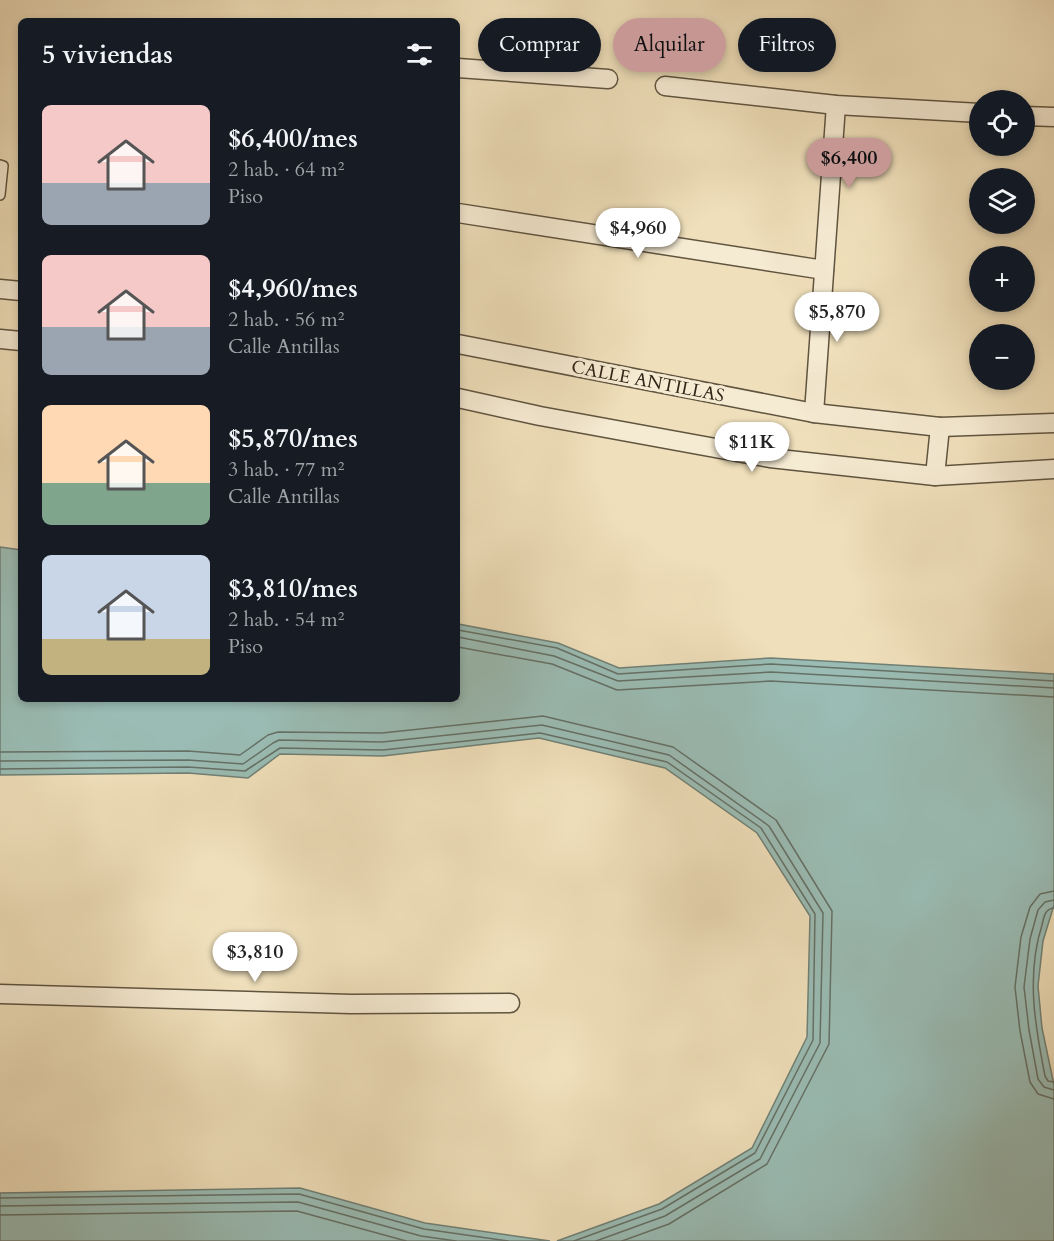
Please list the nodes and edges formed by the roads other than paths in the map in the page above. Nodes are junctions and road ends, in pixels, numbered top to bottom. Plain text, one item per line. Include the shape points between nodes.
1 (460, 68) edge
2 (608, 79) dead end
3 (664, 86) dead end
4 (836, 105) junction
5 (969, 112) edge
6 (1035, 116) edge
7 (1054, 117) edge
8 (0, 165) edge
9 (0, 195) edge
10 (460, 213) edge
11 (824, 270) junction
12 (0, 289) edge
13 (18, 291) edge
14 (0, 339) edge
15 (18, 341) edge
16 (460, 344) edge
17 (460, 398) edge
18 (814, 413) junction
19 (1054, 423) edge
20 (940, 427) junction
21 (1054, 470) edge
22 (935, 477) junction
23 (0, 994) edge
24 (510, 1003) dead end

1 - 2 street
3 - 4 street
4 - 5 street
4 - 11 street
6 - 7 street
8 - 9 lane
10 - 11 street
11 - 18 street
12 - 13 street
14 - 15 street
16 - 18 street, CALLE ANTILLAS
17 - 22 street via 770,458
18 - 20 street, CALLE ANTILLAS
19 - 20 street, CALLE ANTILLAS
20 - 22 street
21 - 22 street
23 - 24 street via 351,1004

